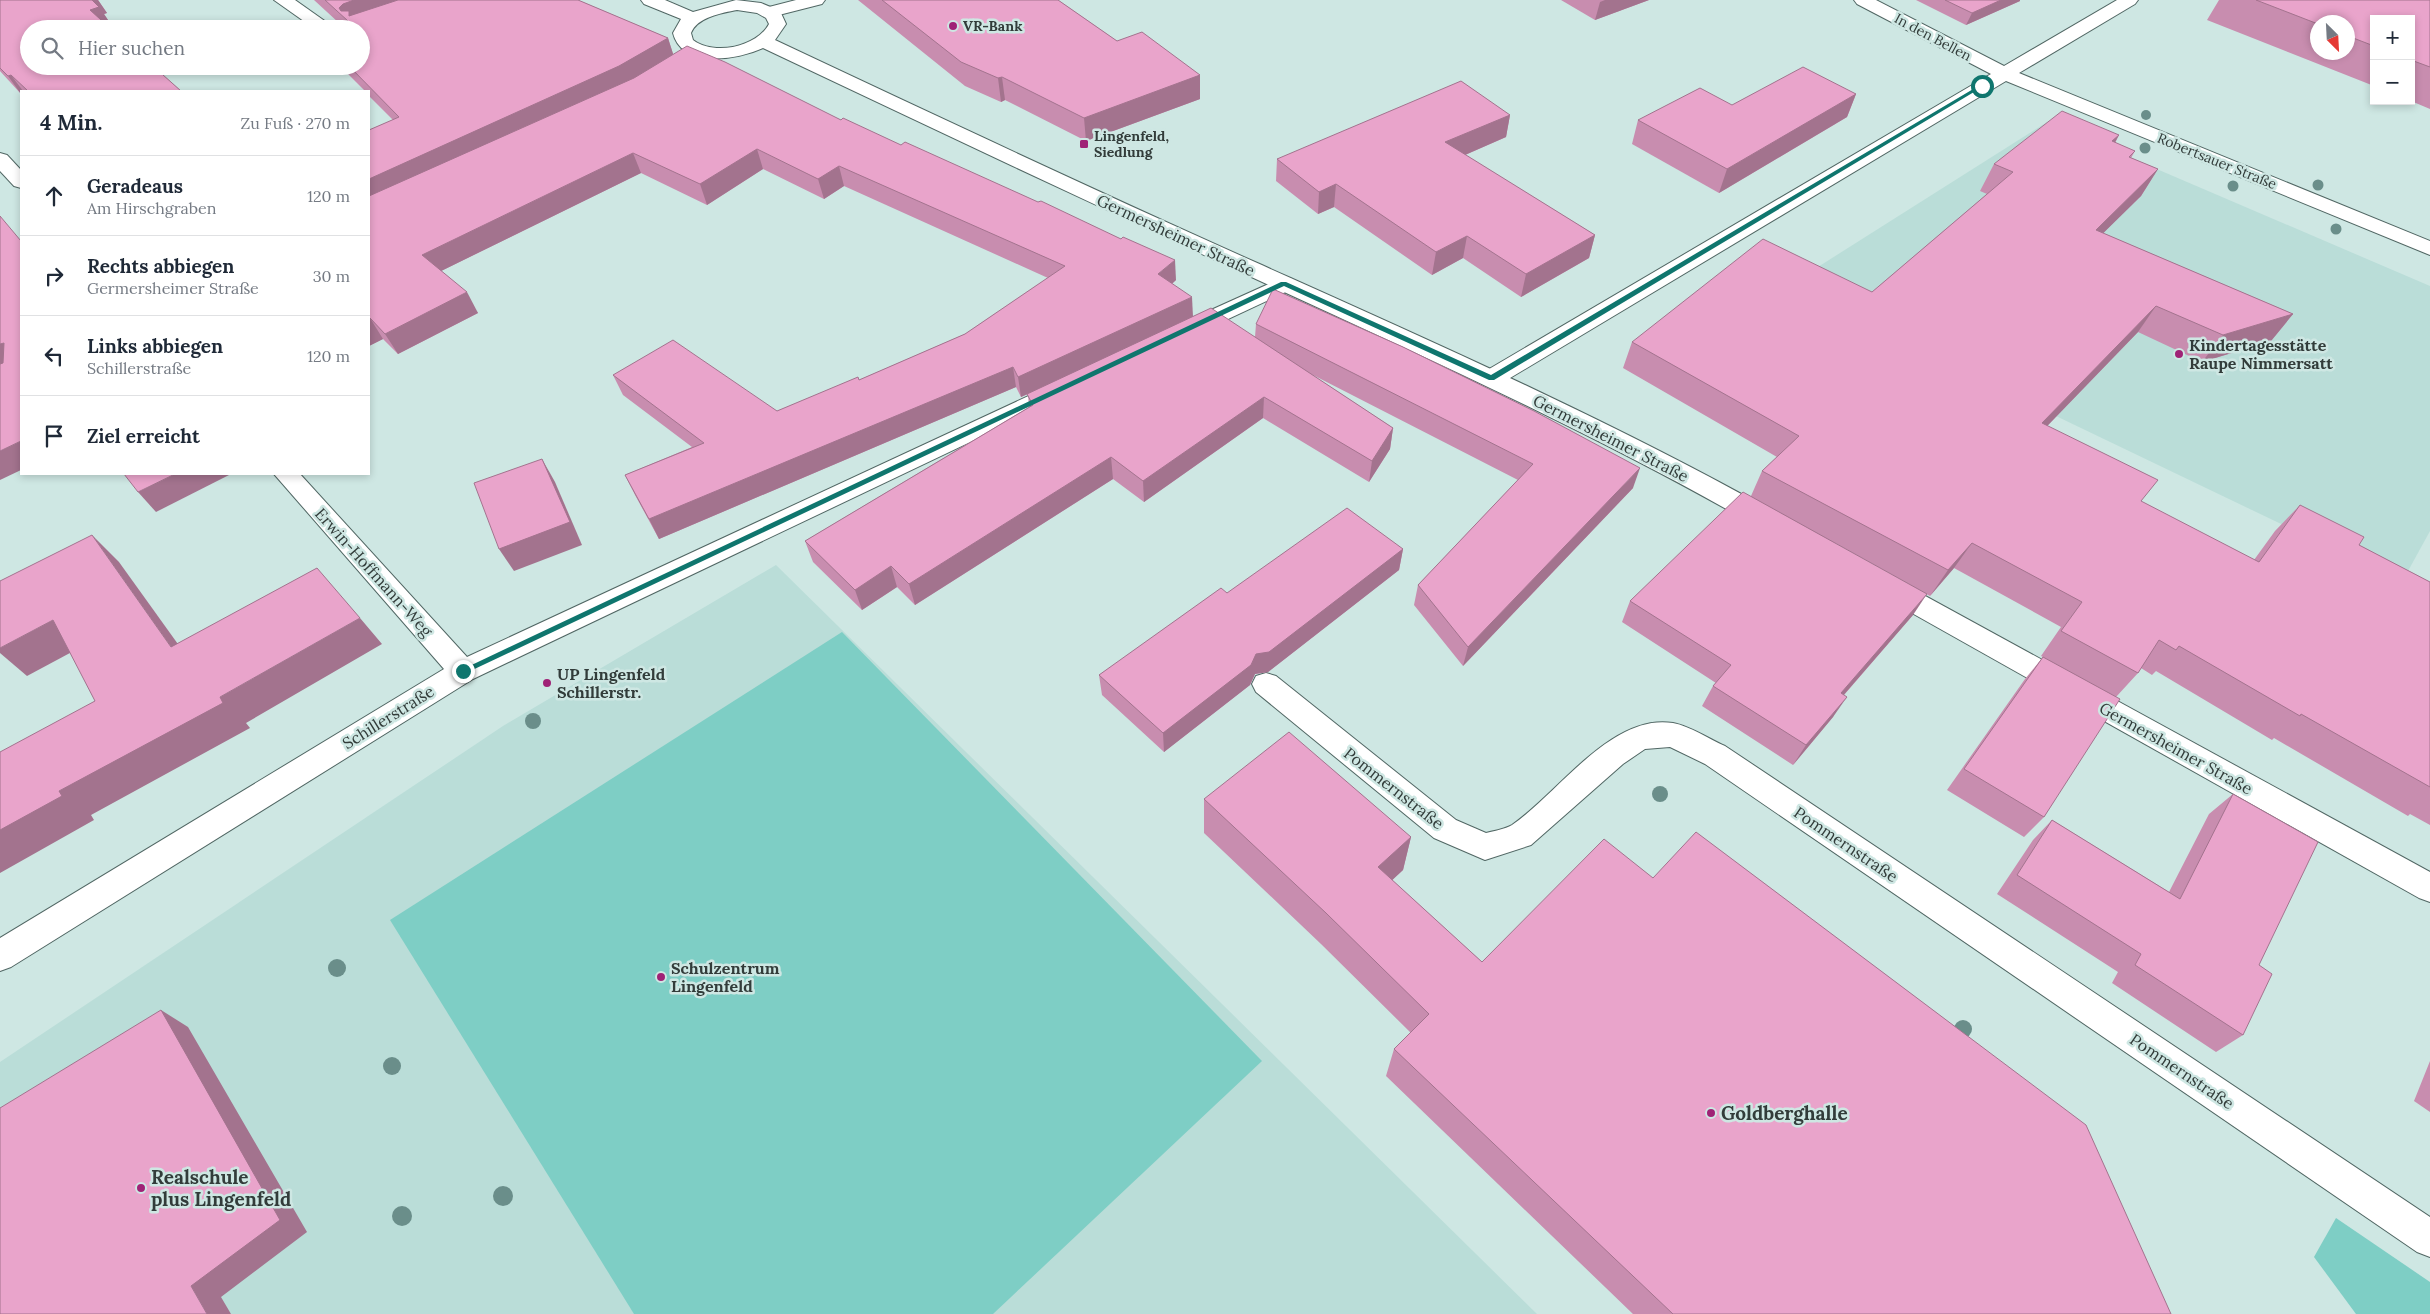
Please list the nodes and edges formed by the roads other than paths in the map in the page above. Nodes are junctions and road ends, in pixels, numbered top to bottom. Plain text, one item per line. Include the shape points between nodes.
1 (283, 0) edge
2 (650, 0) edge
3 (816, 0) edge
4 (1863, 0) edge
5 (2129, 0) edge
6 (771, 12) junction
7 (693, 18) junction
8 (313, 20) edge
9 (764, 42) junction
10 (701, 51) junction
11 (684, 61) edge
12 (2003, 73) junction
13 (0, 159) edge
14 (20, 181) edge
15 (2430, 248) edge
16 (1284, 284) junction
17 (1166, 339) edge
18 (1085, 377) edge
19 (1492, 378) junction
20 (287, 475) edge
21 (1785, 530) edge
22 (1863, 574) edge
23 (463, 671) junction
24 (1266, 684) dead end
25 (2430, 888) edge
26 (0, 956) edge
27 (2430, 1239) edge

1 - 8 street
2 - 7 street
3 - 6 street
4 - 12 street, In den Bellen
5 - 12 street
6 - 7 street via 737,5 721,7
6 - 9 street via 777,26 773,35
7 - 10 street via 682,33 690,47
9 - 10 street via 733,52
9 - 16 street, Germersheimer Straße
10 - 11 street
12 - 15 street, Robertsauer Straße
12 - 19 street
13 - 14 street
16 - 17 street
16 - 19 street, Germersheimer Straße
18 - 23 street, Schillerstraße
19 - 21 street, Germersheimer Straße via 1706,486
20 - 23 street, Erwin-Hoffmann-Weg
22 - 25 street, Germersheimer Straße
23 - 26 street, Schillerstraße
24 - 27 street, Pommernstraße via 1445,829 1485,847 1520,836 1613,755 1640,737 1672,735 1698,747 1723,760

